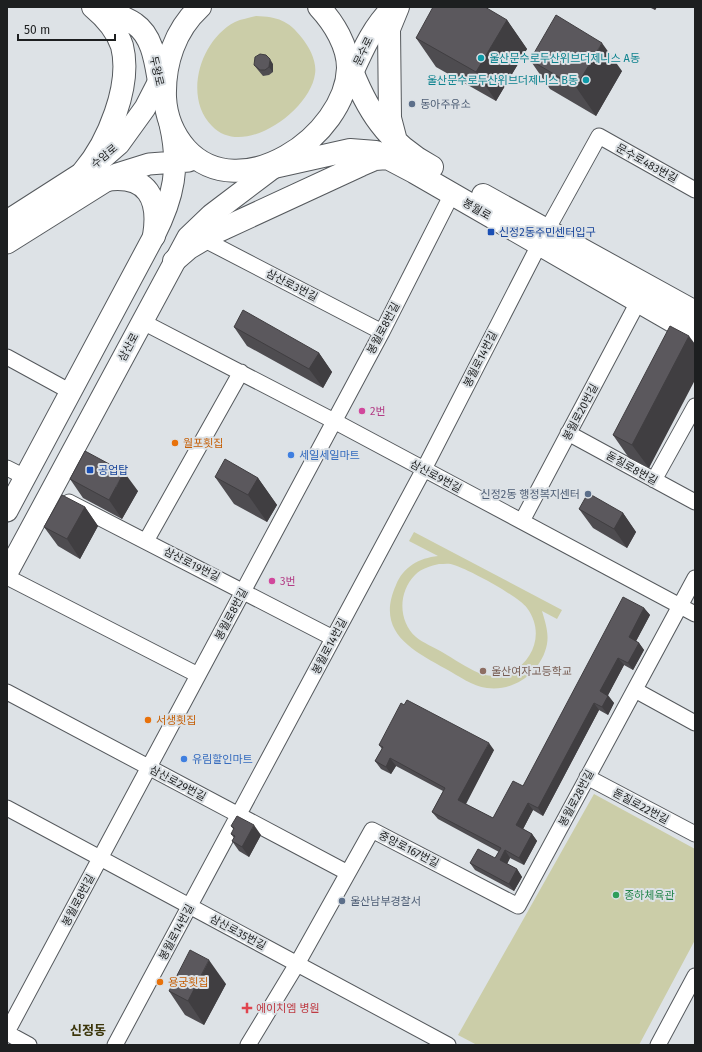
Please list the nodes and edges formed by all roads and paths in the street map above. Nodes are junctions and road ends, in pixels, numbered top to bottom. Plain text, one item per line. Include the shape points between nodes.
1 (93, 7) edge
2 (97, 7) edge
3 (200, 7) edge
4 (319, 7) edge
5 (393, 7) edge
6 (398, 7) edge
7 (169, 59) junction
8 (350, 65) junction
9 (159, 82) junction
10 (168, 116) junction
11 (599, 136) joint
12 (392, 149) junction
13 (175, 161) junction
14 (282, 161) junction
15 (203, 163) junction
16 (83, 172) junction
17 (436, 177) junction
18 (106, 180) junction
19 (695, 190) edge
20 (452, 194) junction
21 (7, 221) edge
22 (154, 236) junction
23 (543, 238) junction
24 (203, 239) junction
25 (7, 243) edge
26 (174, 261) junction
27 (638, 302) junction
28 (695, 312) edge
29 (142, 322) junction
30 (382, 332) junction
31 (695, 334) edge
32 (7, 357) edge
33 (241, 372) junction
34 (71, 392) junction
35 (695, 406) edge
36 (334, 421) junction
37 (568, 433) junction
38 (424, 469) junction
39 (16, 473) edge
40 (654, 480) junction
41 (50, 492) junction
42 (695, 502) edge
43 (7, 510) edge
44 (522, 521) junction
45 (146, 541) junction
46 (7, 573) edge
47 (7, 577) edge
48 (695, 578) edge
49 (244, 590) junction
50 (680, 606) junction
51 (695, 614) edge
52 (333, 638) junction
53 (198, 675) junction
54 (635, 690) junction
55 (7, 692) edge
56 (695, 722) edge
57 (149, 767) junction
58 (587, 777) junction
59 (7, 808) edge
60 (238, 815) junction
61 (695, 834) edge
62 (100, 858) junction
63 (348, 873) junction
64 (190, 906) junction
65 (518, 906) joint
66 (297, 964) junction
67 (695, 976) edge
68 (7, 1033) edge
69 (662, 1044) edge
70 (29, 1045) edge
71 (115, 1045) edge
72 (248, 1045) edge
73 (448, 1045) edge

1 - 16 main road via 117,35 122,46 123,77 109,130 98,153
2 - 9 main road, 두왕로 via 129,21 142,31 152,50
3 - 7 main road via 178,34
4 - 8 main road, 봉월로 via 336,28
5 - 8 main road, 문수로
6 - 12 main road via 389,29
7 - 9 main road, 수암로
7 - 10 main road via 165,87
8 - 12 main road, 봉월로 via 372,114
8 - 14 main road via 340,100 323,125
9 - 10 main road, 두왕로
9 - 16 main road, 수암로 via 145,108 123,139 108,155
10 - 13 main road
10 - 15 main road via 179,141
11 - 19 street, 문수로483번길
11 - 23 street, 봉월로14번길
12 - 14 main road, 봉월로 via 376,152 350,150
12 - 17 main road, 봉월로
12 - 24 main road
13 - 15 main road, 수암로
13 - 18 main road, 수암로 via 149,164
13 - 22 main road via 170,199
14 - 15 main road, 봉월로 via 243,171 226,171
14 - 26 main road, 삼산로 via 197,227
16 - 21 main road, 수암로
17 - 20 main road, 봉월로
17 - 23 main road
18 - 22 main road via 126,179 142,185 156,209
18 - 25 main road, 수암로
20 - 23 main road, 봉월로
20 - 30 street, 봉월로8번길
22 - 34 main road
23 - 27 main road, 봉월로
23 - 28 main road
23 - 38 street, 봉월로14번길
24 - 26 main road
24 - 30 street, 삼산로3번길
26 - 29 main road, 삼산로
27 - 31 main road, 봉월로
27 - 37 street, 봉월로20번길
29 - 33 street, 삼산로9번길
29 - 41 main road, 삼산로
30 - 36 street, 봉월로8번길
32 - 34 street
33 - 36 street, 삼산로9번길
33 - 45 street
34 - 39 main road
35 - 40 street
36 - 38 street, 삼산로9번길
36 - 49 street, 봉월로8번길
37 - 40 street, 돋질로8번길
37 - 44 street, 봉월로20번길
38 - 44 street, 삼산로9번길
38 - 52 street, 봉월로14번길
39 - 43 main road
40 - 42 street, 돋질로8번길
41 - 45 street, 삼산로19번길
41 - 46 main road, 삼산로
44 - 50 street, 삼산로9번길
45 - 49 street, 삼산로19번길
47 - 53 street
48 - 50 street, 봉월로28번길
49 - 52 street, 삼산로19번길
49 - 53 street, 봉월로8번길
50 - 51 street, 삼산로9번길
50 - 54 street, 봉월로28번길
52 - 60 street, 봉월로14번길
53 - 57 street, 봉월로8번길
54 - 56 street
54 - 58 street, 봉월로28번길
55 - 57 street, 삼산로29번길
57 - 60 street, 삼산로29번길
57 - 62 street, 봉월로8번길
58 - 61 street, 돋질로22번길
58 - 65 street, 봉월로28번길
59 - 62 street, 삼산로35번길
60 - 63 street, 삼산로29번길
60 - 64 street, 봉월로14번길
62 - 64 street, 삼산로35번길
62 - 68 street, 봉월로8번길
63 - 65 street, 중앙로167번길 via 372,830
63 - 66 street, 중앙로167번길
64 - 66 street, 삼산로35번길
64 - 71 street, 봉월로14번길
66 - 72 street, 중앙로167번길
66 - 73 street, 삼산로35번길
67 - 69 street
68 - 70 street

